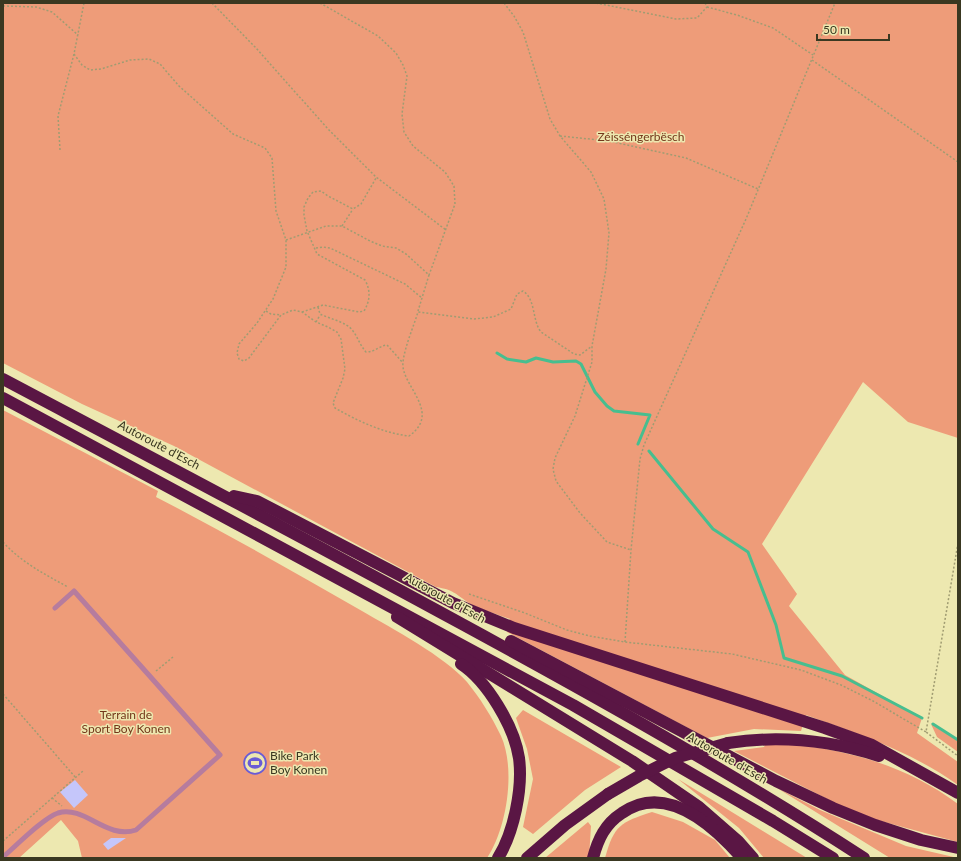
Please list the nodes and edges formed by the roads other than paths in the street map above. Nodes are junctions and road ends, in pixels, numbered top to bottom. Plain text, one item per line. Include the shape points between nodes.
1 (3, 379) edge
2 (3, 398) edge
3 (219, 492) junction
4 (383, 581) junction
5 (362, 591) junction
6 (55, 608) dead end
7 (905, 763) junction
8 (940, 782) junction
9 (958, 793) edge
10 (958, 798) edge
11 (958, 848) edge
12 (3, 858) edge
13 (498, 858) edge
14 (527, 858) edge
15 (594, 858) edge
16 (742, 858) edge
17 (753, 858) edge
18 (833, 858) edge
19 (864, 858) edge

1 - 3 highway, Autoroute d'Esch
2 - 5 highway
3 - 4 highway, Autoroute d'Esch
3 - 7 highway via 257,501 453,603 514,628 825,728 872,745
4 - 11 highway via 438,601 832,808 921,840
4 - 19 highway, Autoroute d'Esch via 580,688
5 - 13 highway via 398,624 468,668 488,691 509,727 518,758 518,788 514,820
5 - 17 highway via 402,621 608,746 693,803 738,840
5 - 18 highway via 573,705
6 - 12 lane via 74,591 220,755 136,830 116,832 80,815 58,813 46,820
7 - 8 highway
7 - 14 highway, bridge via 827,742 792,738 728,743 676,758 639,776 608,794 565,825
8 - 9 highway
8 - 10 highway
15 - 16 highway via 597,841 613,819 627,809 658,802 678,807 705,822

